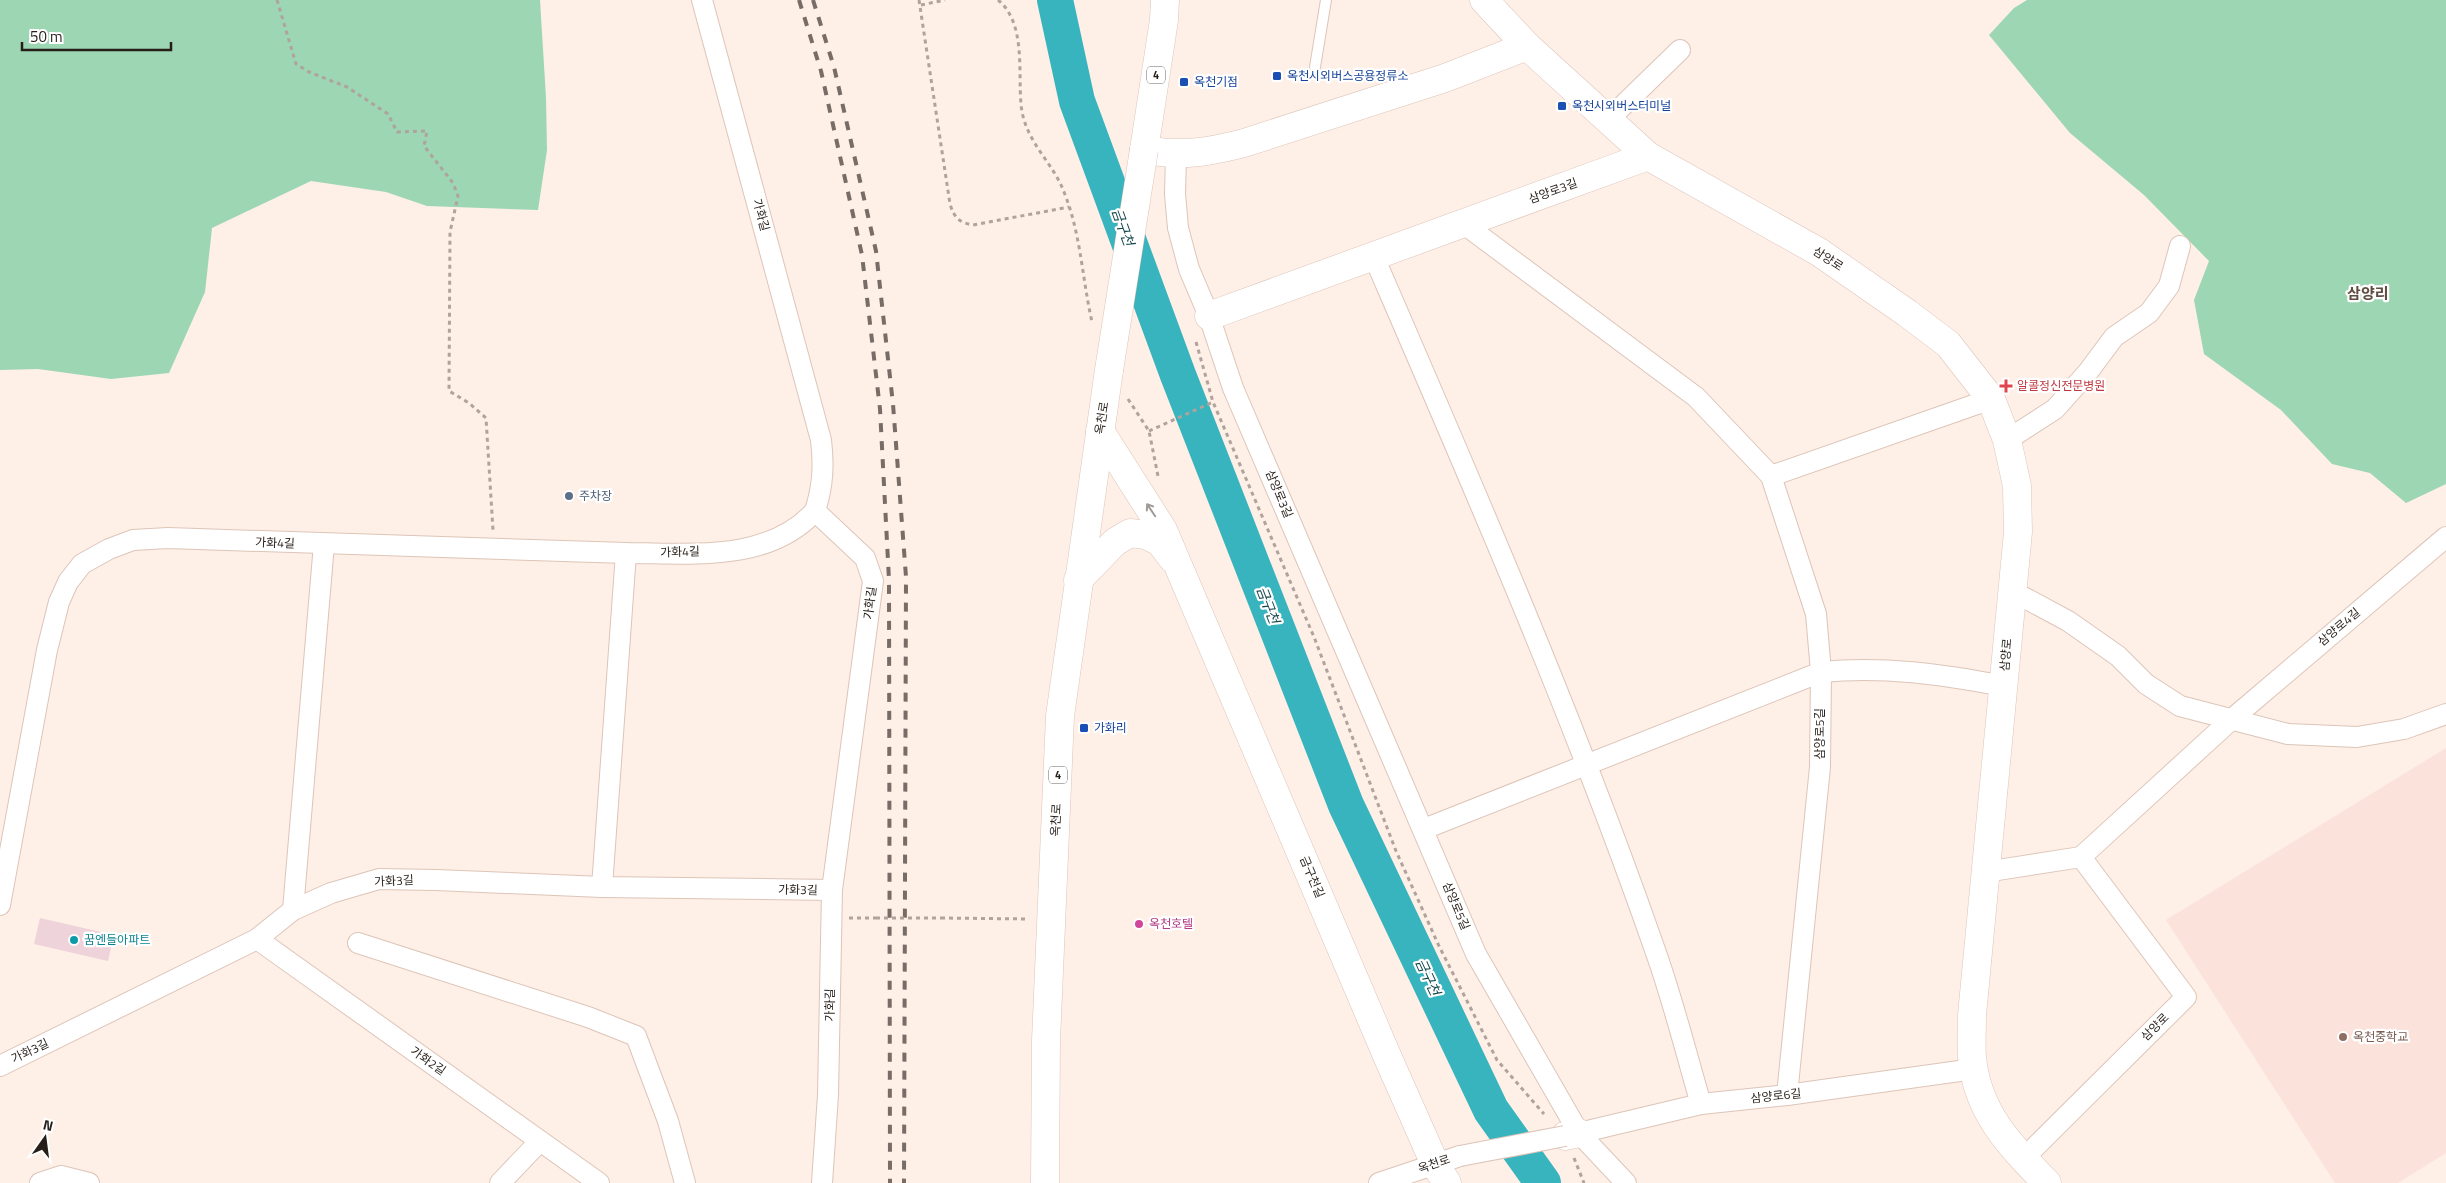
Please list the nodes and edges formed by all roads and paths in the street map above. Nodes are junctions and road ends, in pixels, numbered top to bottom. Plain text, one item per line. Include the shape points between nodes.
1 (277, 0) edge
2 (702, 0) edge
3 (920, 0) edge
4 (945, 0) edge
5 (998, 0) edge
6 (1165, 0) edge
7 (1326, 0) edge
8 (1484, 0) edge
9 (920, 5) junction
10 (1526, 46) junction
11 (1680, 50) dead end
12 (1315, 67) dead end
13 (1608, 120) junction
14 (1144, 150) junction
15 (1176, 155) junction
16 (1648, 156) junction
17 (1069, 207) junction
18 (1464, 224) junction
19 (2180, 246) dead end
20 (1374, 258) junction
21 (1209, 316) junction
22 (1094, 332) dead end
23 (1116, 381) junction
24 (1991, 399) junction
25 (1149, 431) junction
26 (1100, 432) junction
27 (2007, 440) junction
28 (1771, 476) junction
29 (1158, 481) dead end
30 (815, 511) junction
31 (2446, 537) edge
32 (324, 544) junction
33 (494, 549) junction
34 (626, 553) junction
35 (1180, 569) junction
36 (1078, 580) junction
37 (2012, 590) junction
38 (1821, 672) junction
39 (2003, 686) junction
40 (2446, 714) edge
41 (2232, 718) junction
42 (1586, 765) junction
43 (1424, 828) junction
44 (2081, 857) junction
45 (1985, 872) junction
46 (602, 887) junction
47 (832, 890) junction
48 (0, 905) edge
49 (293, 910) junction
50 (864, 918) dead end
51 (1051, 920) junction
52 (257, 939) junction
53 (358, 943) dead end
54 (0, 1066) edge
55 (1974, 1069) junction
56 (1787, 1095) junction
57 (1701, 1104) junction
58 (1567, 1137) junction
59 (540, 1141) junction
60 (2023, 1159) junction
61 (1447, 1167) edge
62 (40, 1183) edge
63 (90, 1183) edge
64 (500, 1183) edge
65 (599, 1183) edge
66 (685, 1183) edge
67 (822, 1183) edge
68 (1045, 1183) edge
69 (1380, 1183) edge
70 (1584, 1183) edge
71 (1626, 1183) edge
72 (2047, 1183) edge

1 - 33 path via 296,64 347,87 388,114 397,132 427,131 424,146 453,183 458,196 450,232 448,391 486,418
2 - 30 street, 가화길 via 821,440 822,490
3 - 9 path
4 - 9 path
5 - 17 path via 1008,9 1014,24 1024,120 1064,190
6 - 14 street, 4
7 - 12 lane
8 - 10 street, 삼양로
9 - 17 path via 950,204 956,219 973,225
10 - 13 street, 삼양로
10 - 15 street via 1445,78 1244,143
11 - 13 street
13 - 16 street, 삼양로
14 - 15 street
14 - 23 street, 4, bridge
15 - 21 street via 1178,228 1189,269
16 - 18 street, 삼양로3길
16 - 24 street, 삼양로 via 1819,252 1907,312 1948,344
17 - 22 path via 1078,232
18 - 20 street, 삼양로3길
18 - 28 street via 1696,397
19 - 27 street via 2169,286 2149,313 2114,337 2055,409
20 - 21 street, 삼양로3길
20 - 42 street via 1500,548
21 - 43 street, 삼양로3길 via 1233,388
23 - 25 path
23 - 26 street, 옥천로 / 4
24 - 27 street, 삼양로
24 - 28 street
25 - 29 path
25 - 58 path via 1212,402 1314,637 1396,851 1439,946 1497,1060
35 -> 26 street via 1158,520
26 - 36 street, 옥천로 / 4
27 - 37 street, 삼양로 via 2017,486 2018,532
28 - 38 street, 삼양로5길 via 1816,614
30 - 34 street, 가화4길 via 803,525 752,548 690,553
30 - 47 street, 가화길 via 865,558 873,581
31 - 41 street, 삼양로4길
32 - 33 street, 가화4길
32 - 48 street, 가화4길 via 168,538 133,540 82,564 68,582 59,602 47,650
32 - 49 street
33 - 34 street, 가화4길
34 - 46 street
35 - 36 street via 1160,542 1146,535 1130,533 1116,542
35 - 61 street, 금구천길
36 - 51 street, 옥천로 / 4 via 1060,716
37 - 39 street, 삼양로
37 - 41 street via 2068,621 2118,656 2146,684 2180,706
38 - 39 street via 1888,669 1944,674
38 - 42 street
38 - 56 street, 삼양로5길 via 1820,767
39 - 45 street, 삼양로
40 - 41 street via 2404,729 2357,736 2288,734
41 - 44 street
42 - 43 street
42 - 57 street via 1656,952
43 - 58 street, 삼양로5길 via 1476,954
44 - 45 street
44 - 60 street, 삼양로 via 2186,997
45 - 55 street, 삼양로 via 1972,1015
46 - 47 street, 가화3길
46 - 49 street, 가화3길 via 379,880 331,893
47 - 67 street, 가화길 via 828,1095
49 - 52 street, 가화3길
50 - 51 path, bridge
51 - 68 street, 옥천로 / 4
52 - 54 street, 가화3길
52 - 59 street, 가화2길
53 - 66 street via 588,1017 636,1036 668,1121
55 - 56 street, 삼양로6길
55 - 60 street, 삼양로 via 1979,1092 1995,1126
56 - 57 street, 삼양로6길
57 - 58 street, 삼양로6길
58 - 61 street, 옥천로, bridge
58 - 70 path
58 - 71 street, 삼양로5길
59 - 64 street
59 - 65 street, 가화2길
60 - 72 street, 삼양로
61 - 69 street, 옥천로
62 - 63 street via 61,1176

